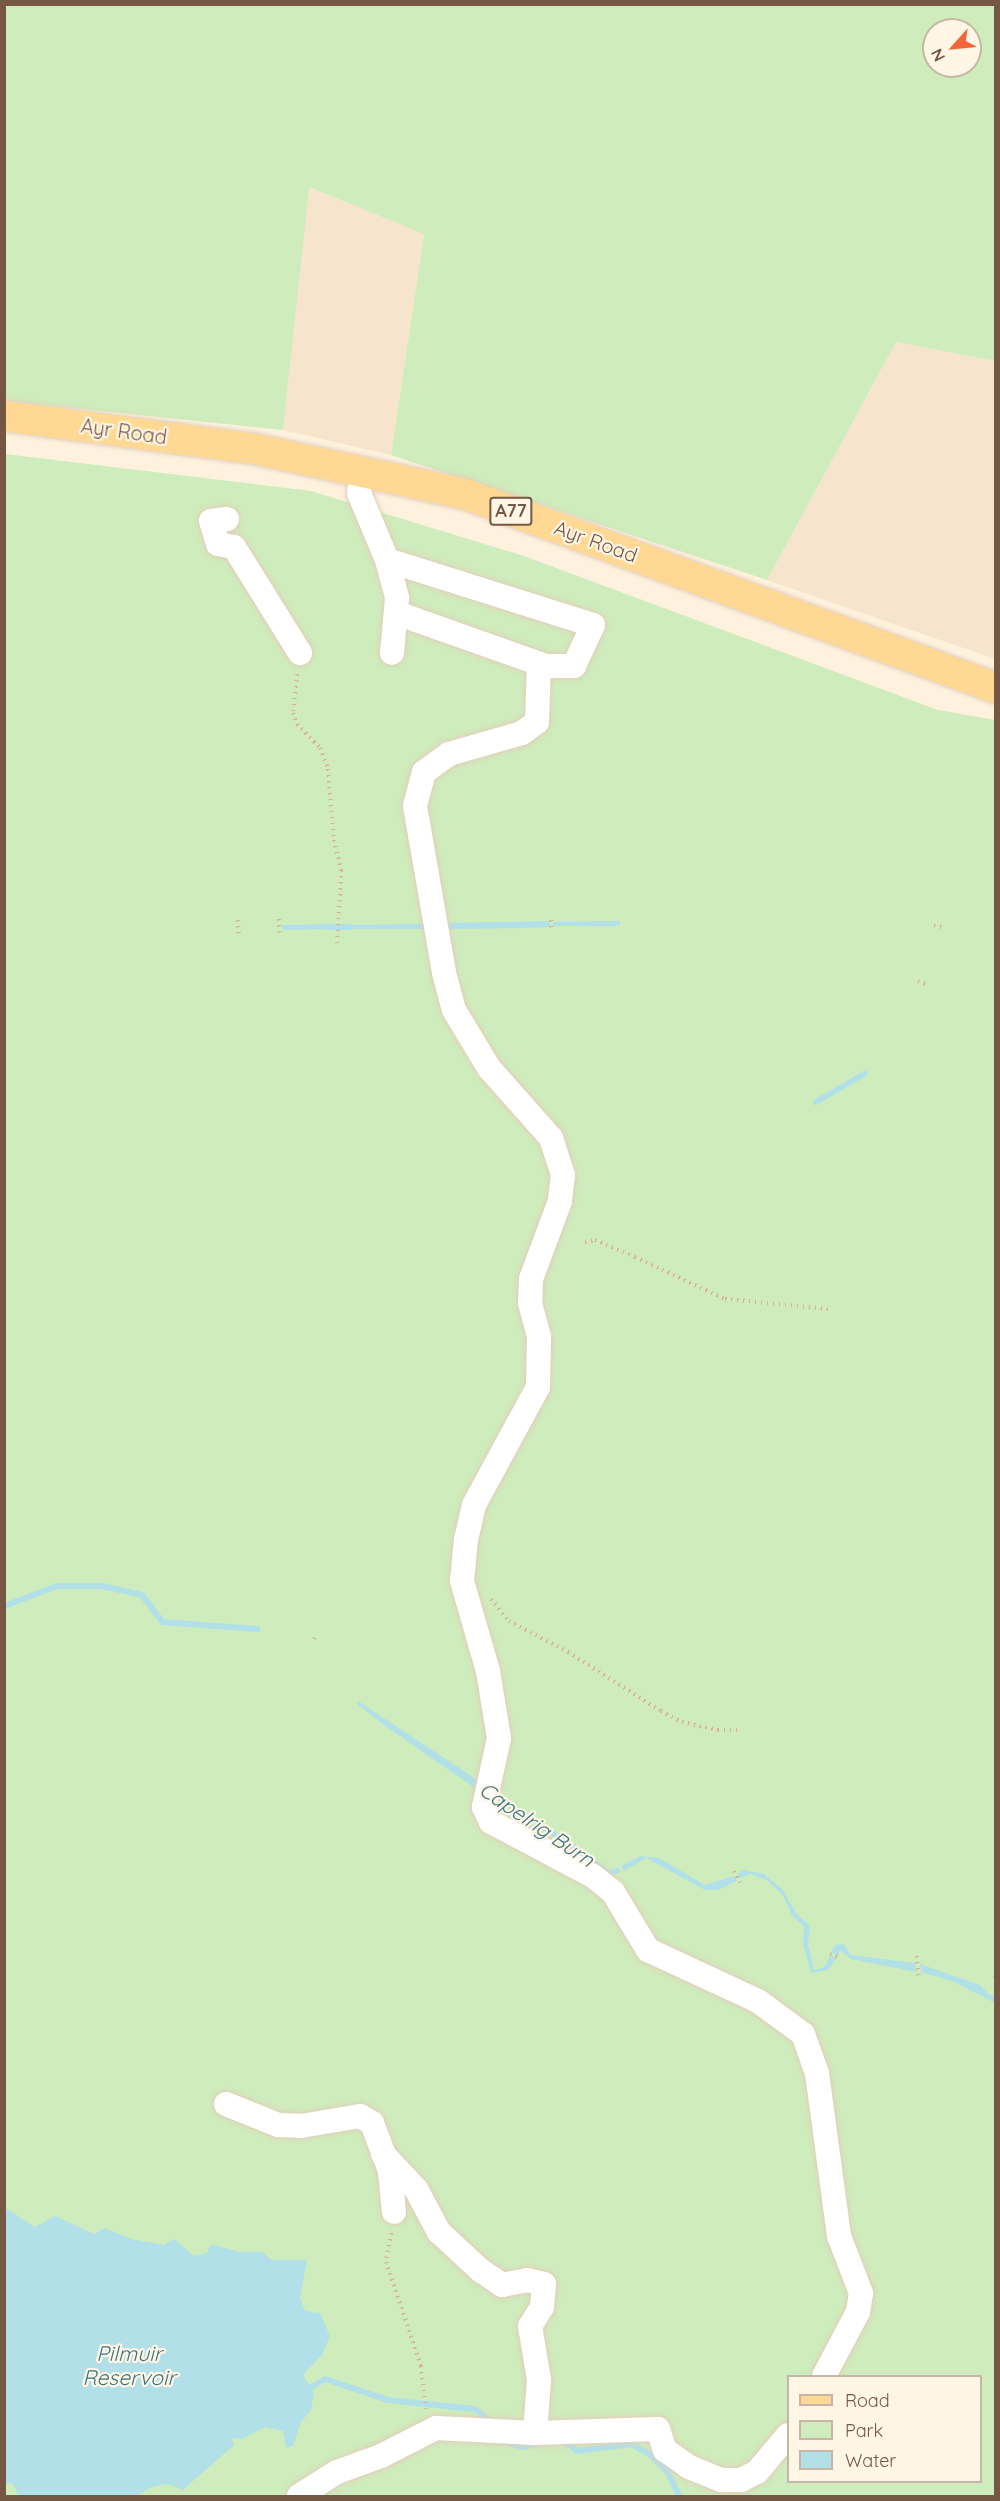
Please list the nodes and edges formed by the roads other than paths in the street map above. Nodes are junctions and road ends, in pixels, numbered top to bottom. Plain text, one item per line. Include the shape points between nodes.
1 (4, 416) edge
2 (361, 472) junction
3 (227, 519) dead end
4 (387, 560) junction
5 (396, 613) junction
6 (392, 653) dead end
7 (299, 659) road end
8 (540, 664) junction
9 (996, 688) edge
10 (226, 2104) dead end
11 (383, 2154) junction
12 (394, 2212) road end
13 (825, 2375) edge
14 (535, 2433) junction
15 (787, 2437) edge
16 (299, 2496) edge

1 - 2 main road, Ayr Road / A77 via 255,449
2 - 4 lane via 359,493
2 - 9 main road, Ayr Road / A77 via 465,494
3 - 7 lane via 211,521 218,544 234,547
4 - 5 lane via 397,598
4 - 8 lane via 593,625 574,666
5 - 6 lane
5 - 8 lane
8 - 13 lane via 537,722 522,733 449,754 424,772 416,806 444,973 454,1010 489,1068 551,1138 563,1175 560,1201 531,1279 530,1303 539,1337 538,1387 474,1505 462,1581 488,1671 499,1738 484,1807 491,1822 593,1876 613,1892 648,1950 758,2001 803,2034 817,2073 839,2236 861,2293 858,2312
10 - 11 lane via 278,2125 301,2126 360,2116 372,2123
11 - 12 lane via 390,2171
11 - 14 lane via 416,2189 439,2232 480,2270 502,2284 527,2280 544,2284 542,2307 530,2326 539,2380
14 - 15 lane via 658,2429 664,2450 689,2467 721,2480 741,2480 757,2472
14 - 16 lane via 436,2428 381,2456 337,2472

